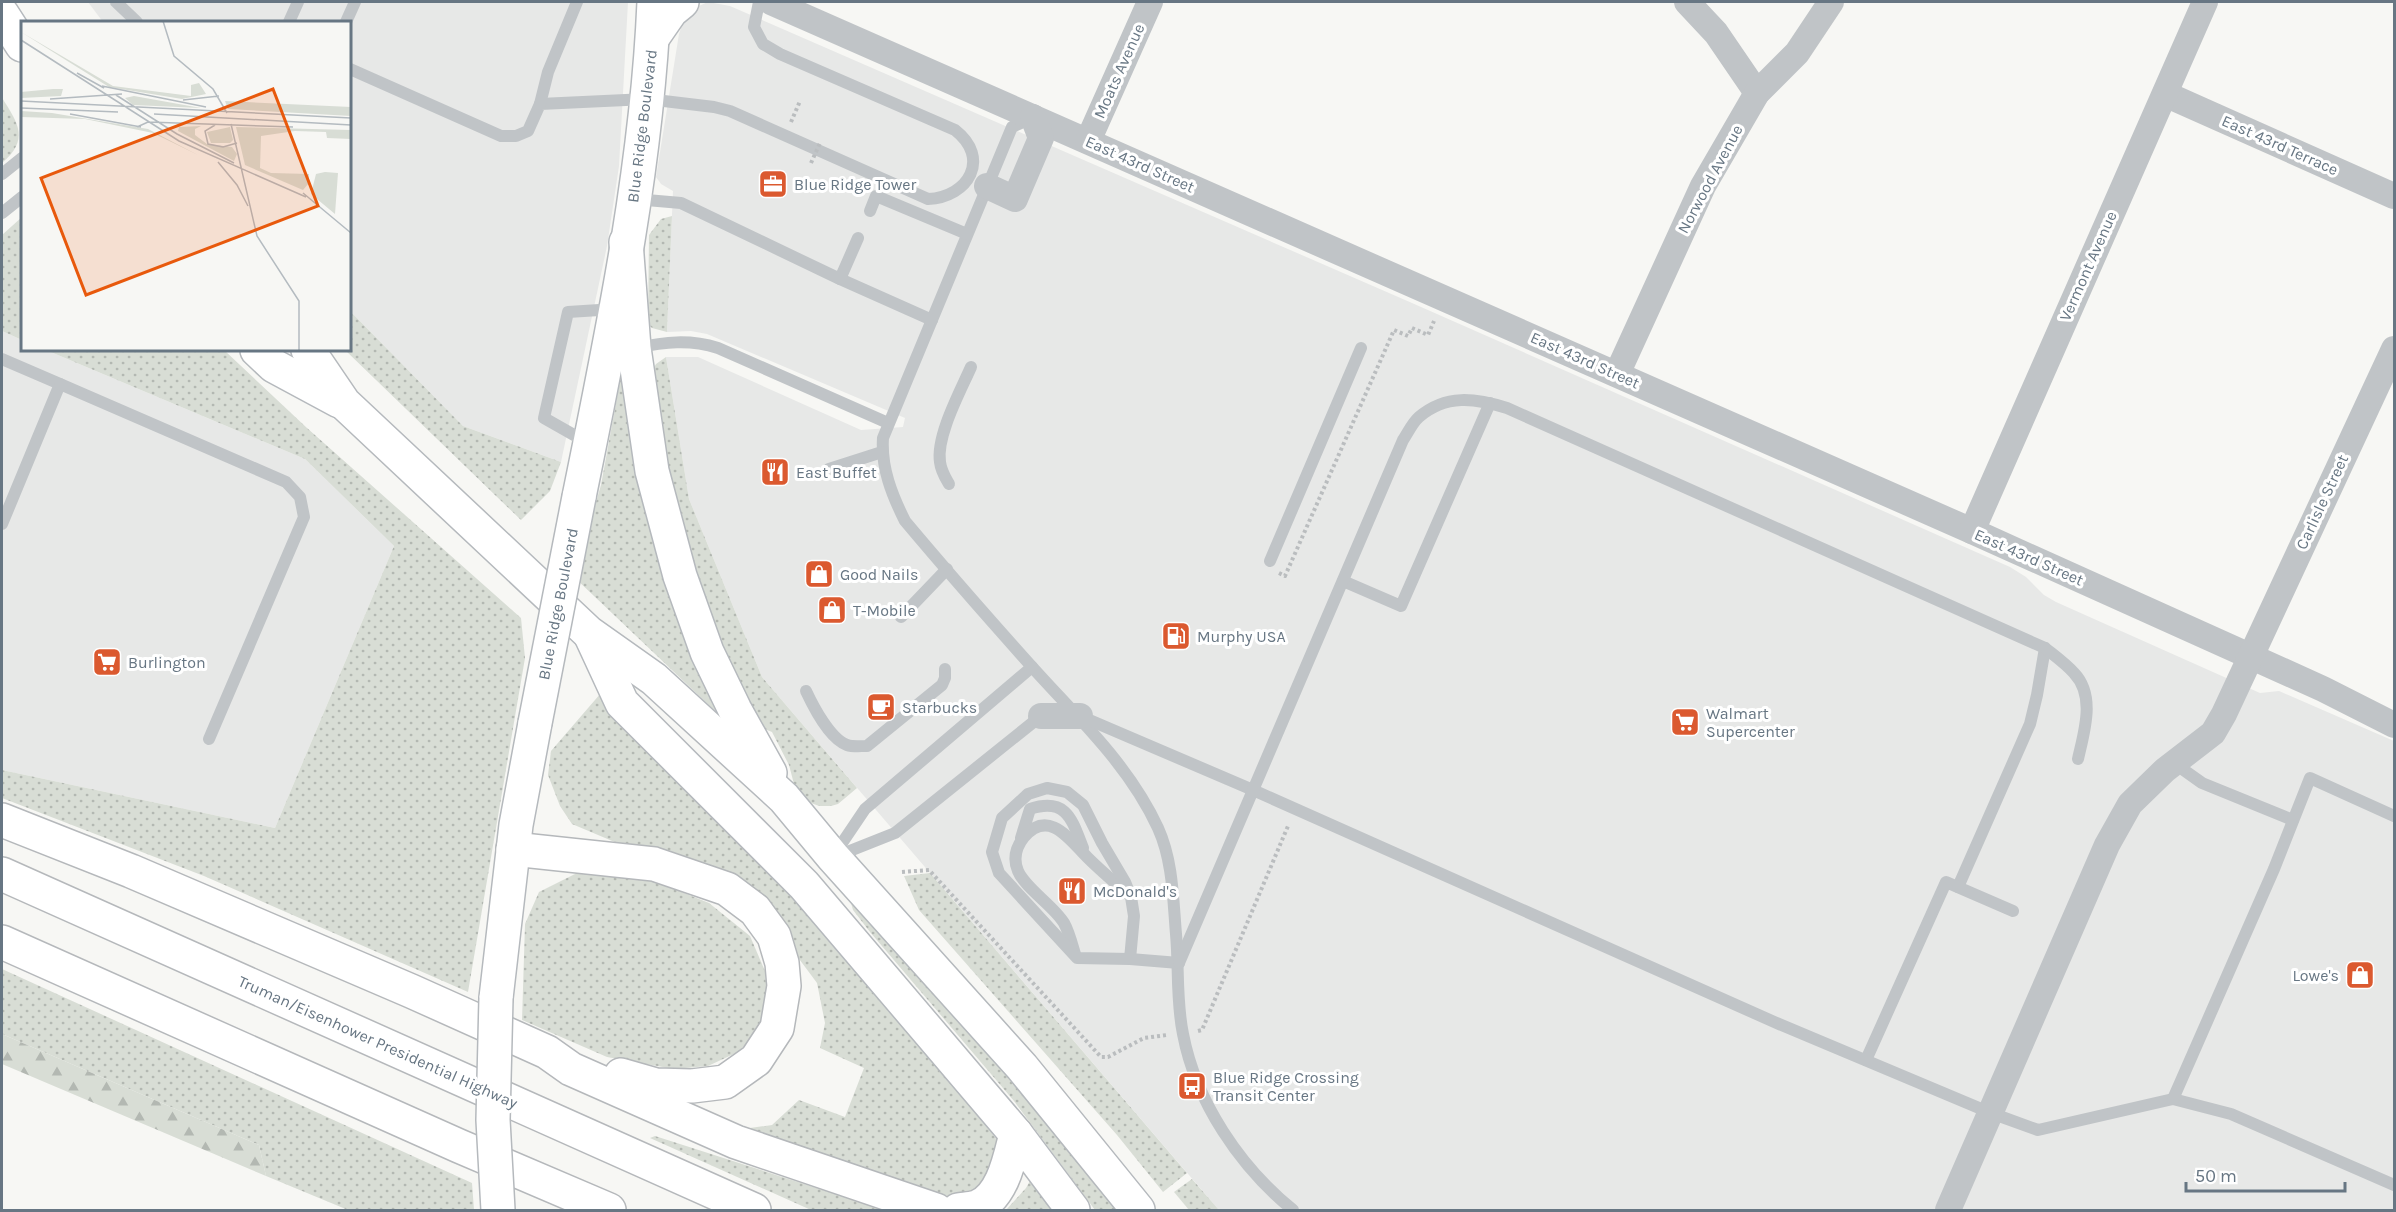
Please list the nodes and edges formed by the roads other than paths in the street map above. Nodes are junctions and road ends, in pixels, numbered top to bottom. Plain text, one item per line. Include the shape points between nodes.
1 (116, 2) edge
2 (298, 2) edge
3 (355, 2) edge
4 (577, 2) edge
5 (654, 2) edge
6 (682, 2) edge
7 (759, 2) edge
8 (771, 2) edge
9 (1150, 2) edge
10 (1687, 2) edge
11 (1831, 2) edge
12 (2205, 2) edge
13 (2, 14) edge
14 (136, 21) edge
15 (289, 21) edge
16 (346, 21) edge
17 (652, 37) junction
18 (21, 43) edge
19 (351, 69) edge
20 (1756, 93) junction
21 (2165, 94) junction
22 (648, 99) junction
23 (540, 104) junction
24 (1033, 117) junction
25 (1088, 141) junction
26 (21, 159) edge
27 (2, 174) edge
28 (987, 186) joint
29 (2394, 196) edge
30 (21, 198) edge
31 (633, 198) junction
32 (870, 211) dead end
33 (2, 213) edge
34 (967, 234) junction
35 (858, 238) dead end
36 (626, 242) junction
37 (840, 279) junction
38 (615, 309) junction
39 (932, 320) junction
40 (634, 348) junction
41 (1361, 348) dead end
42 (2394, 349) edge
43 (258, 351) edge
44 (310, 351) edge
45 (2, 359) edge
46 (971, 367) dead end
47 (1617, 374) junction
48 (60, 384) junction
49 (344, 403) junction
50 (1490, 403) junction
51 (888, 423) junction
52 (590, 444) junction
53 (882, 452) junction
54 (829, 469) dead end
55 (949, 484) dead end
56 (2, 524) edge
57 (1972, 531) junction
58 (1270, 561) dead end
59 (947, 569) junction
60 (1343, 581) junction
61 (901, 617) dead end
62 (589, 633) junction
63 (2045, 648) junction
64 (2250, 656) junction
65 (1032, 667) junction
66 (945, 669) dead end
67 (806, 691) dead end
68 (1059, 696) junction
69 (1041, 716) junction
70 (1080, 716) junction
71 (2394, 725) edge
72 (209, 739) dead end
73 (2078, 759) dead end
74 (2174, 763) junction
75 (1253, 790) junction
76 (784, 798) junction
77 (2394, 816) edge
78 (2, 820) edge
79 (2293, 820) junction
80 (1018, 844) junction
81 (513, 849) junction
82 (833, 857) junction
83 (1087, 857) junction
84 (2, 874) edge
85 (1952, 884) junction
86 (804, 885) junction
87 (1131, 897) junction
88 (2013, 911) dead end
89 (2, 942) edge
90 (1077, 958) junction
91 (1130, 959) junction
92 (1179, 963) junction
93 (547, 1052) junction
94 (1866, 1060) junction
95 (2173, 1099) junction
96 (1991, 1113) junction
97 (1016, 1134) junction
98 (459, 1146) junction
99 (2394, 1185) edge
100 (498, 1210) edge
101 (560, 1210) edge
102 (609, 1210) edge
103 (754, 1210) edge
104 (936, 1210) edge
105 (958, 1210) edge
106 (1073, 1210) edge
107 (1137, 1210) edge
108 (1293, 1210) edge
109 (1948, 1210) edge

1 - 14 lane
2 - 15 lane
3 - 16 lane
4 - 23 lane via 548,72
5 - 17 main road, Blue Ridge Boulevard
6 - 17 main road
7 - 22 lane via 753,27 763,44 955,130 968,140 974,153 965,182 954,193 928,199 730,111
8 - 24 street, East 43rd Street
9 - 25 street, Moats Avenue
10 - 20 street via 1716,33
11 - 20 street, Norwood Avenue via 1797,53
12 - 21 street, Vermont Avenue
13 - 18 main road
17 - 22 main road, Blue Ridge Boulevard
19 - 23 lane via 501,136 528,131
20 - 47 street, Norwood Avenue via 1702,186
21 - 29 street, East 43rd Terrace
21 - 57 street, Vermont Avenue
22 - 23 lane
22 - 31 main road, Blue Ridge Boulevard
24 - 25 street, East 43rd Street
24 - 28 street via 1041,138 1015,199
25 - 47 street, East 43rd Street
26 - 27 lane
28 - 34 lane
30 - 33 lane
31 - 36 main road, Blue Ridge Boulevard
31 - 37 lane via 681,202
32 - 34 lane via 876,196
34 - 39 lane
35 - 37 lane
36 - 38 main road, Blue Ridge Boulevard
36 - 40 main road
37 - 39 lane
38 - 52 main road, Blue Ridge Boulevard
38 - 52 lane via 568,312 544,418
39 - 51 lane
40 - 51 lane via 664,342 701,343 718,348
40 - 76 main road via 652,471 680,576 707,652
41 - 58 lane
42 - 64 street, Carlisle Street
43 - 49 main road via 274,366
44 - 49 main road
45 - 48 lane
46 - 55 lane via 940,446 939,462
47 - 57 street, East 43rd Street
48 - 56 lane
48 - 72 lane via 286,482 300,497 303,517
49 - 62 main road
50 - 60 lane via 1444,401 1418,418 1403,440
50 - 60 lane via 1401,606
50 - 63 lane
51 - 53 lane
52 - 81 main road, Blue Ridge Boulevard, bridge
53 - 54 lane
53 - 59 lane via 892,496 905,521
57 - 64 street, East 43rd Street
59 - 61 lane
59 - 65 lane
60 - 75 lane
62 - 76 main road via 654,678
62 - 86 main road via 622,703
63 - 73 lane via 2076,674 2087,698 2086,727
63 - 85 lane via 2030,724
64 - 71 street, East 43rd Street
64 - 74 street, Carlisle Street via 2213,734
65 - 68 lane
65 - 82 lane via 865,809
66 - 67 lane via 942,685 867,746 847,745 839,740 822,721
68 - 69 street
68 - 70 lane
69 - 70 street
69 - 82 lane via 895,832
70 - 75 lane
70 - 92 lane via 1126,774 1159,830 1174,891
74 - 79 lane via 2202,783
74 - 96 street, Carlisle Street via 2130,804 2107,846
75 - 92 lane
75 - 94 lane
76 - 82 main road
77 - 79 lane via 2310,778
78 - 93 main road via 131,871
79 - 95 lane
80 - 83 lane via 1038,827 1052,827 1063,830
80 - 83 lane via 1030,809 1051,805 1071,818
80 - 90 lane via 1018,873 1064,923
81 - 93 main road via 654,864 727,889 755,910 774,936 782,963 784,986 777,1028 756,1060 725,1082 656,1085
81 - 100 main road, Blue Ridge Boulevard, bridge via 496,998 493,1120
82 - 86 street
82 - 107 main road via 1022,1067
83 - 87 lane
84 - 103 main road, Truman/Eisenhower Presidential Highway
85 - 88 lane
85 - 94 lane
86 - 97 main road
87 - 90 lane via 1083,804 1067,792 1047,788 1028,794 1002,818 993,852 999,873
87 - 91 lane via 1134,916
89 - 98 main road
90 - 91 lane
91 - 92 lane
92 - 108 lane via 1182,1033 1200,1085 1244,1162
93 - 104 main road via 571,1069 736,1142
94 - 96 lane
95 - 96 lane via 2038,1130
95 - 99 lane via 2231,1114
96 - 109 street, Carlisle Street
97 - 105 main road via 1008,1165 995,1192 978,1207
97 - 106 main road
98 - 101 main road
98 - 102 main road

